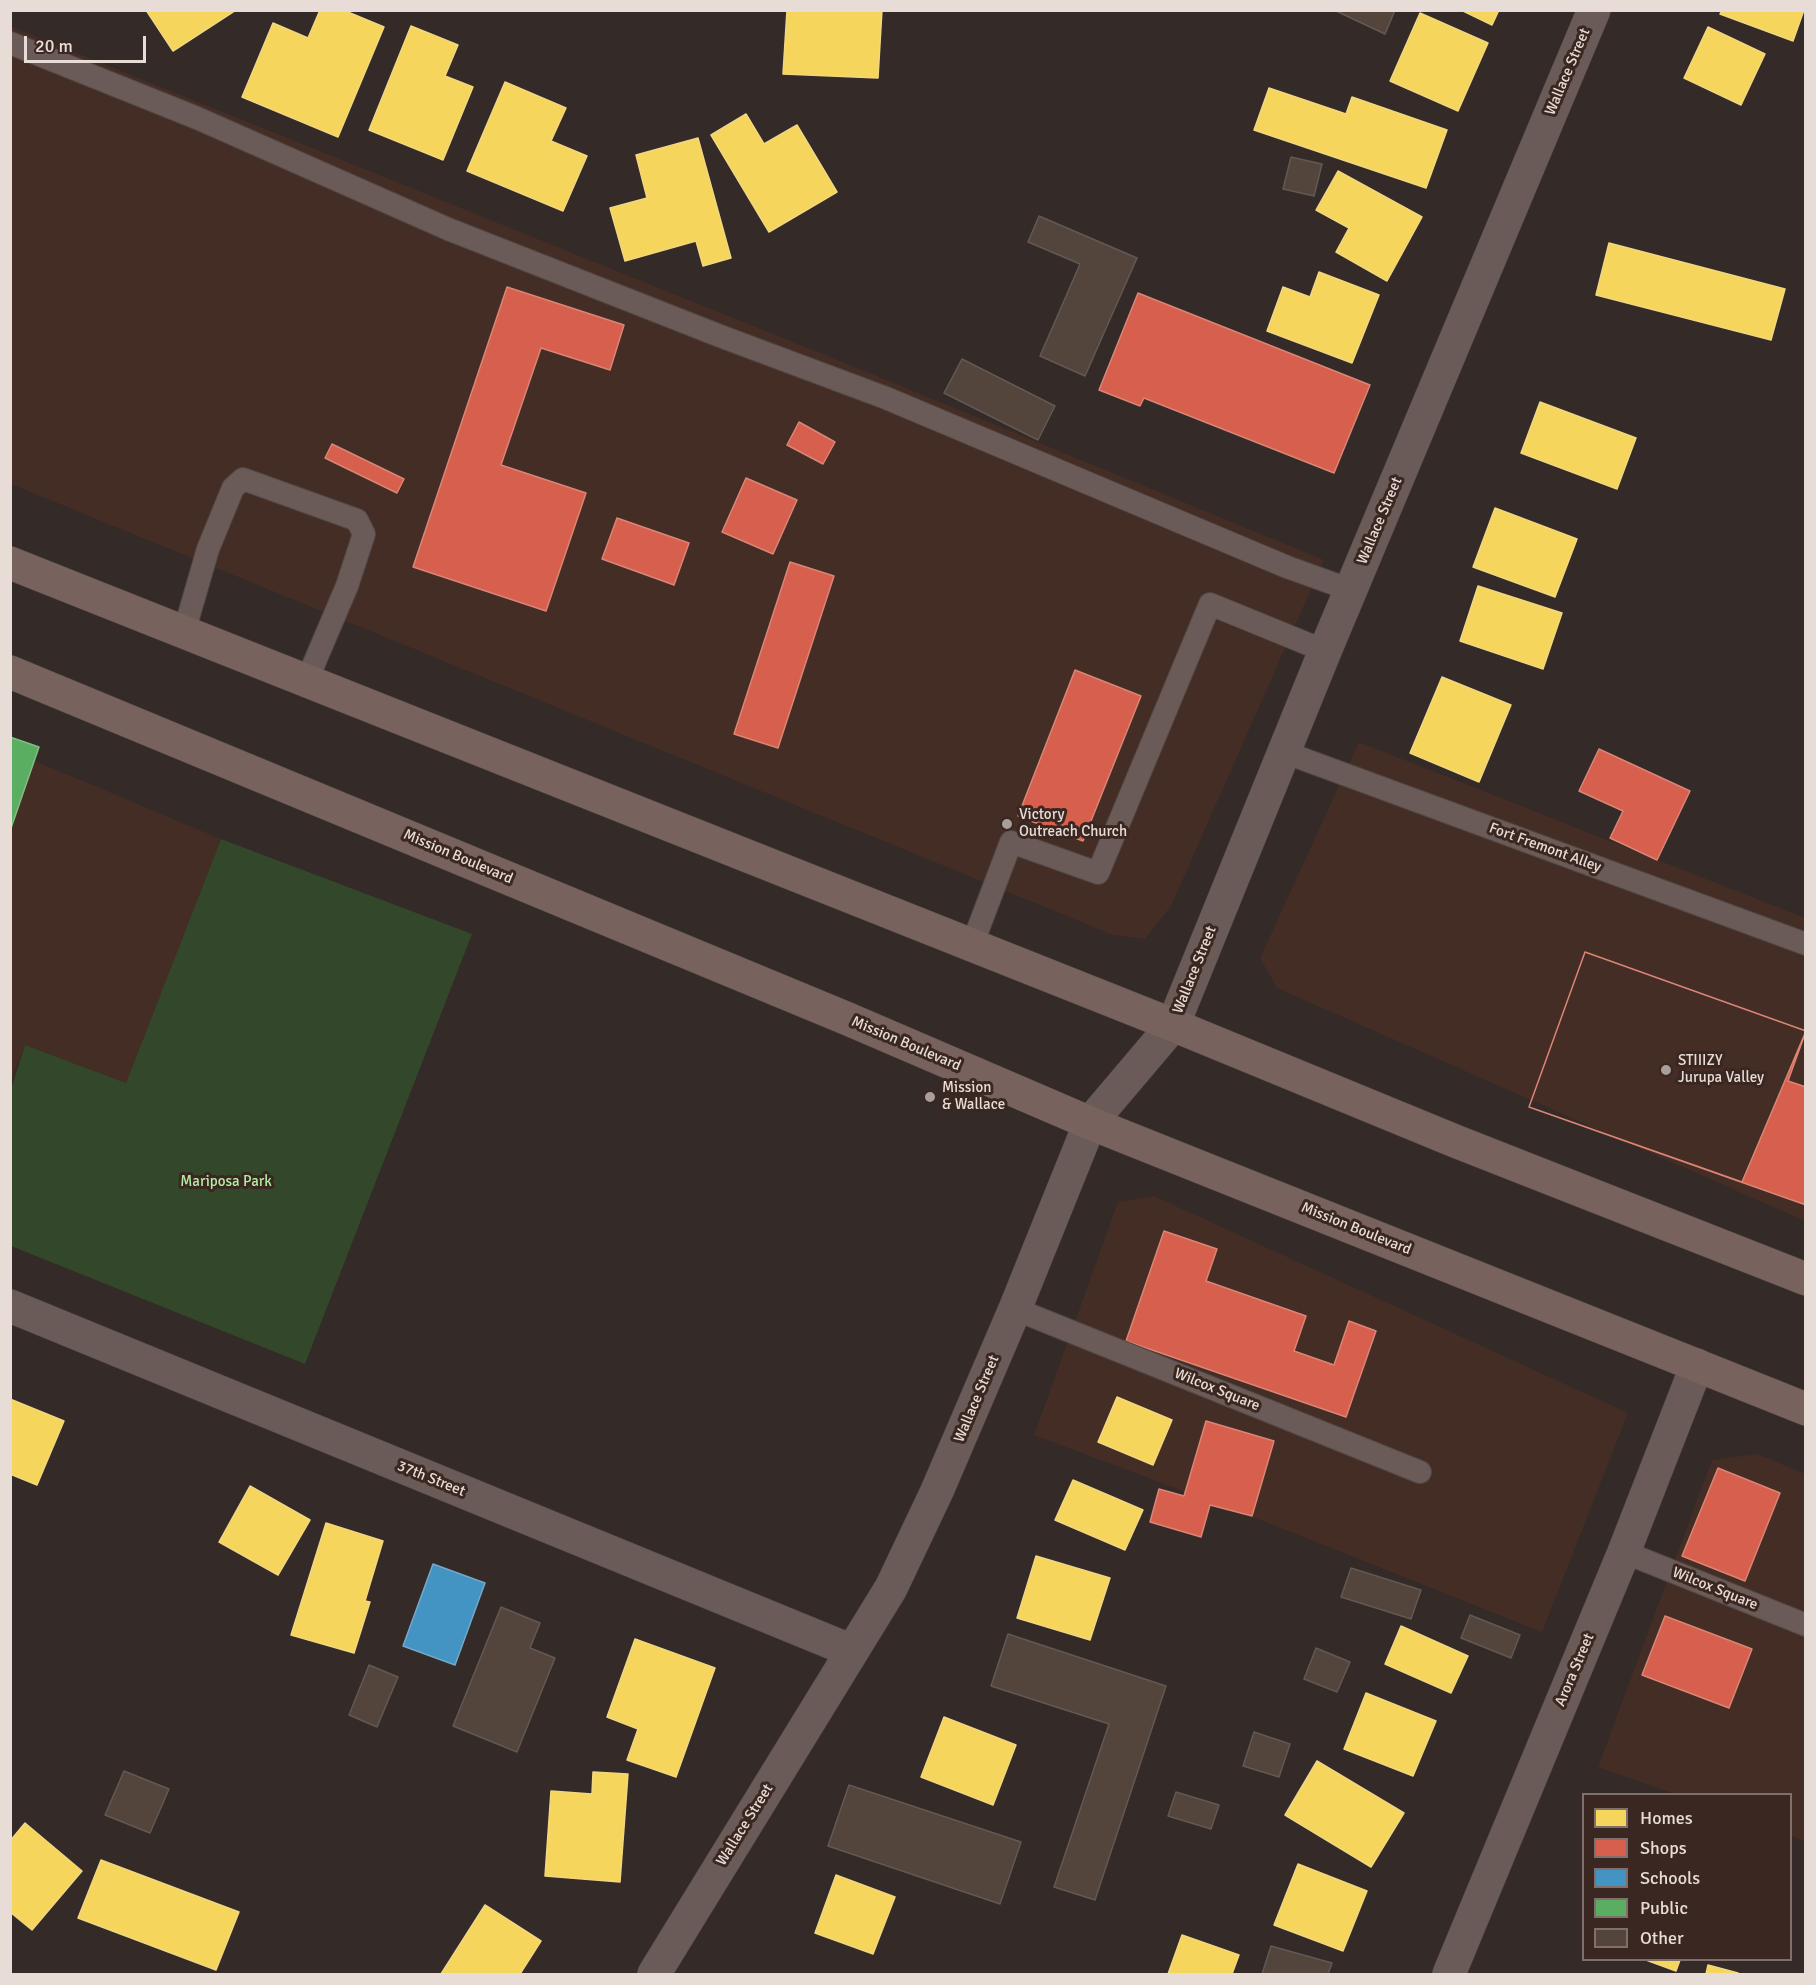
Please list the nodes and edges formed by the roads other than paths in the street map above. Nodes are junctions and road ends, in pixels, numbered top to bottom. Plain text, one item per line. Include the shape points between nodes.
1 (1594, 10) edge
2 (10, 43) edge
3 (10, 562) edge
4 (1351, 590) junction
5 (184, 632) junction
6 (1325, 651) junction
7 (10, 672) edge
8 (307, 680) junction
9 (1284, 752) junction
10 (1806, 944) edge
11 (972, 945) junction
12 (1173, 1025) junction
13 (1090, 1123) junction
14 (1806, 1279) edge
15 (10, 1306) edge
16 (1015, 1309) junction
17 (1697, 1365) junction
18 (1806, 1408) edge
19 (1419, 1472) dead end
20 (1624, 1552) junction
21 (1806, 1625) edge
22 (852, 1651) junction
23 (654, 1974) edge
24 (1449, 1974) edge

1 - 4 street, Wallace Street
2 - 4 lane via 197,118 448,229 886,398 1287,567
3 - 5 main road
4 - 6 street, Wallace Street
5 - 8 main road
5 - 8 lane via 208,549 233,488 243,479 357,520 364,534 347,586
6 - 9 street, Wallace Street
6 - 11 lane via 1210,604 1098,873 1011,842
7 - 13 main road, Mission Boulevard
8 - 11 main road
9 - 10 lane, Fort Fremont Alley
9 - 12 street, Wallace Street
11 - 12 main road
12 - 13 street, Wallace Street
12 - 14 main road
13 - 16 street, Wallace Street
13 - 17 main road, Mission Boulevard
15 - 22 street, 37th Street
16 - 19 lane, Wilcox Square
16 - 22 street, Wallace Street via 932,1502 891,1587
17 - 18 main road, Mission Boulevard
17 - 20 street, Arora Street
20 - 21 lane, Wilcox Square
20 - 24 street, Arora Street
22 - 23 street, Wallace Street

